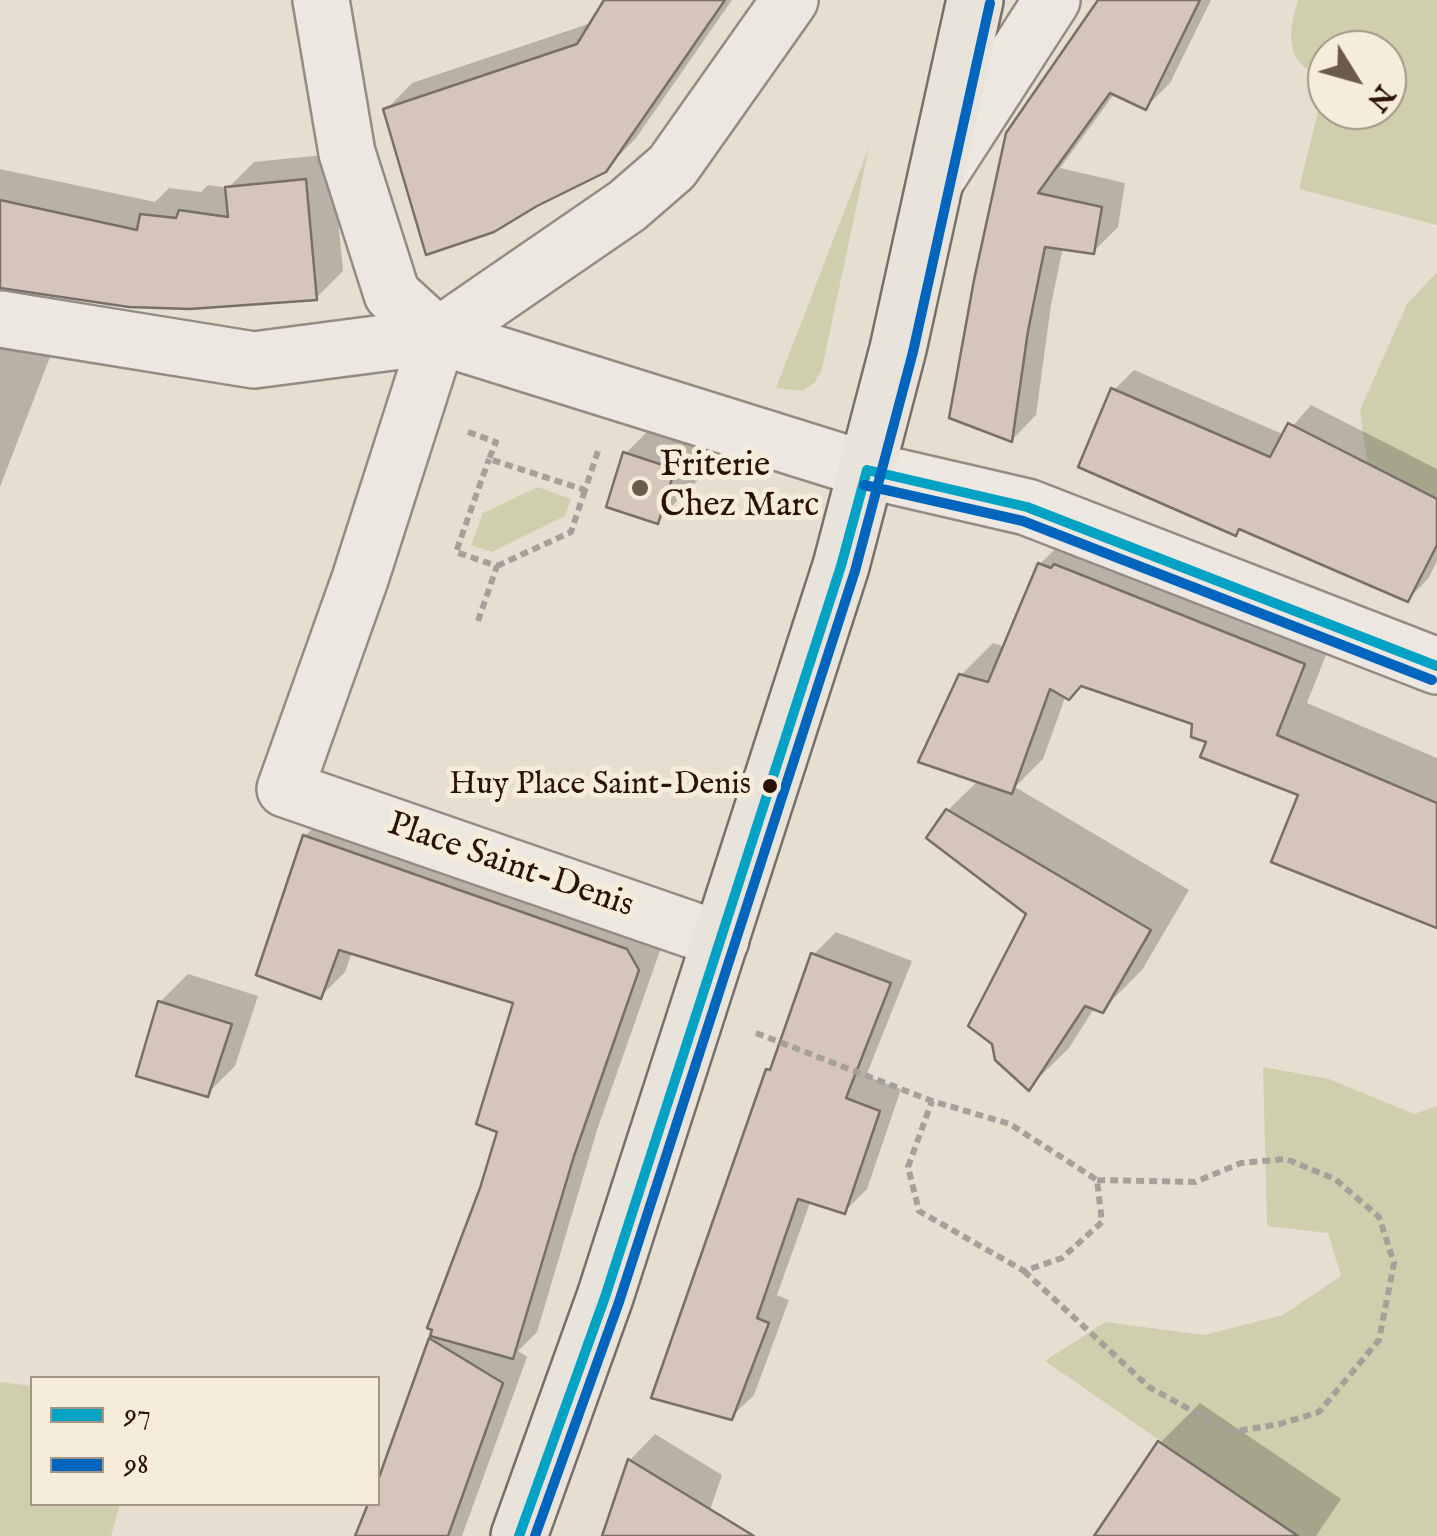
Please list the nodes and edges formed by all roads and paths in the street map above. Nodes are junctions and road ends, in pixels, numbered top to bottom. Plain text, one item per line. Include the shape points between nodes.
1 (321, 0) edge
2 (790, 0) edge
3 (975, 0) edge
4 (1052, 0) edge
5 (932, 184) junction
6 (0, 319) edge
7 (438, 336) junction
8 (412, 413) junction
9 (489, 459) junction
10 (594, 461) dead end
11 (868, 470) junction
12 (584, 490) junction
13 (497, 566) junction
14 (478, 621) dead end
15 (1437, 666) edge
16 (722, 940) junction
17 (698, 1013) junction
18 (932, 1101) junction
19 (1097, 1180) junction
20 (1024, 1271) junction
21 (519, 1536) edge

1 - 7 street via 347,153 392,294
2 - 7 street via 672,166 627,206
3 - 5 main road
4 - 5 street
5 - 11 main road
6 - 7 street via 254,360
7 - 8 street, Place Saint-Denis
7 - 11 street
8 - 9 path via 496,442
8 - 16 street, Place Saint-Denis via 285,788
9 - 12 path
9 - 13 path via 456,552
10 - 12 path
11 - 15 street via 1027,507
11 - 16 main road
12 - 13 path via 571,532
13 - 14 path
16 - 17 main road
17 - 18 path
17 - 21 main road
18 - 19 path via 1010,1124
18 - 20 path via 908,1167 920,1211
19 - 20 path via 1102,1222 1062,1258
19 - 20 path via 1195,1182 1241,1163 1286,1159 1336,1179 1378,1217 1394,1263 1379,1340 1319,1412 1232,1432 1149,1386

